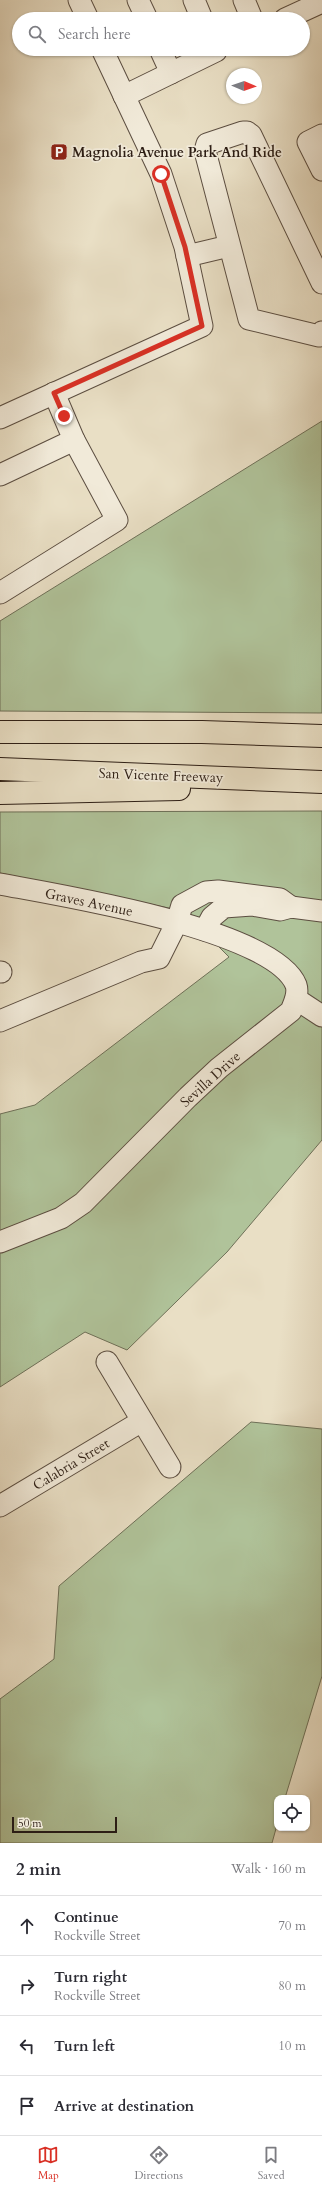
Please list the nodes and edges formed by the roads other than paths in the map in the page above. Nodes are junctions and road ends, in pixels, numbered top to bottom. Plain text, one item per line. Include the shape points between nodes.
1 (79, 0) edge
2 (138, 0) edge
3 (194, 0) edge
4 (244, 0) edge
5 (322, 2) edge
6 (85, 12) edge
7 (144, 12) edge
8 (199, 12) edge
9 (249, 12) edge
10 (300, 12) edge
11 (105, 56) edge
12 (163, 56) edge
13 (205, 56) edge
14 (171, 72) junction
15 (124, 96) junction
16 (322, 135) edge
17 (322, 170) edge
18 (229, 246) junction
19 (187, 256) junction
20 (322, 283) edge
21 (322, 332) edge
22 (54, 393) junction
23 (0, 418) edge
24 (74, 440) junction
25 (0, 475) edge
26 (0, 593) edge
27 (0, 732) edge
28 (322, 736) edge
29 (0, 770) edge
30 (322, 782) edge
31 (322, 787) edge
32 (0, 793) edge
33 (0, 884) edge
34 (291, 907) junction
35 (322, 911) edge
36 (177, 922) junction
37 (205, 930) junction
38 (296, 999) junction
39 (322, 1016) edge
40 (0, 1021) edge
41 (0, 1242) edge
42 (107, 1362) dead end
43 (142, 1421) junction
44 (170, 1467) dead end
45 (0, 1506) edge

1 - 6 street
2 - 7 street
3 - 8 street
4 - 9 street
5 - 10 street
11 - 15 street
12 - 14 street
13 - 14 street
14 - 15 street
15 - 19 street via 161,174
16 - 17 street via 308,142
18 - 19 street
18 - 20 street via 205,147 207,144 247,132 251,135
18 - 21 street via 249,319 319,336
19 - 22 street via 202,326
22 - 23 street
22 - 24 street
24 - 25 street
24 - 26 street via 117,520
27 - 28 highway via 202,732
29 - 30 highway, San Vicente Freeway
31 - 32 highway
33 - 36 street, Graves Avenue via 91,901
34 - 35 street
34 - 36 street via 280,899 267,896 206,892 182,905
34 - 37 street via 280,910 252,905 224,907 212,917
36 - 37 street
36 - 40 street via 159,958 141,962
37 - 38 street via 242,943 268,957 288,973 296,986
38 - 39 street
38 - 41 street, Sevilla Drive via 291,1011 188,1097 83,1203 61,1218
42 - 43 street
43 - 44 street
43 - 45 street, Calabria Street

